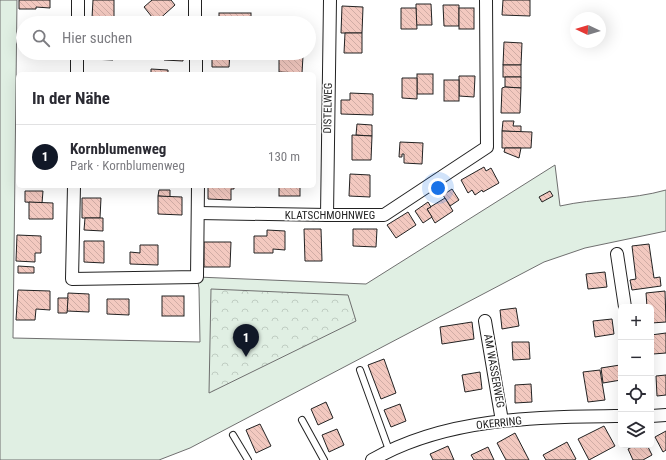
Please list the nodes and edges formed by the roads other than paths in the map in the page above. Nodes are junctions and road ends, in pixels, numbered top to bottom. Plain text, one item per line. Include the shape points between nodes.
1 (78, 0) edge
2 (195, 0) edge
3 (330, 0) edge
4 (486, 0) edge
5 (78, 16) edge
6 (195, 16) edge
7 (77, 60) edge
8 (196, 60) edge
9 (77, 72) edge
10 (196, 72) edge
11 (74, 188) edge
12 (198, 188) edge
13 (198, 213) junction
14 (327, 215) junction
15 (618, 254) dead end
16 (625, 304) edge
17 (485, 320) dead end
18 (360, 370) dead end
19 (666, 415) edge
20 (618, 416) edge
21 (654, 416) edge
22 (302, 420) dead end
23 (502, 421) junction
24 (233, 435) dead end
25 (382, 456) edge
26 (248, 460) edge
27 (324, 460) edge

1 - 5 street
2 - 6 street
3 - 14 street, DISTELWEG
4 - 14 street, KLATSCHMOHNWEG via 487,148 384,215
7 - 9 street
8 - 10 street
11 - 13 street via 72,279 197,277
12 - 13 street
13 - 14 street, KLATSCHMOHNWEG
15 - 16 street
17 - 23 street, AM WASSERWEG
18 - 25 lane
19 - 21 street
20 - 23 street, OKERRING
22 - 27 lane
23 - 25 street, OKERRING via 436,433 409,442
24 - 26 lane

